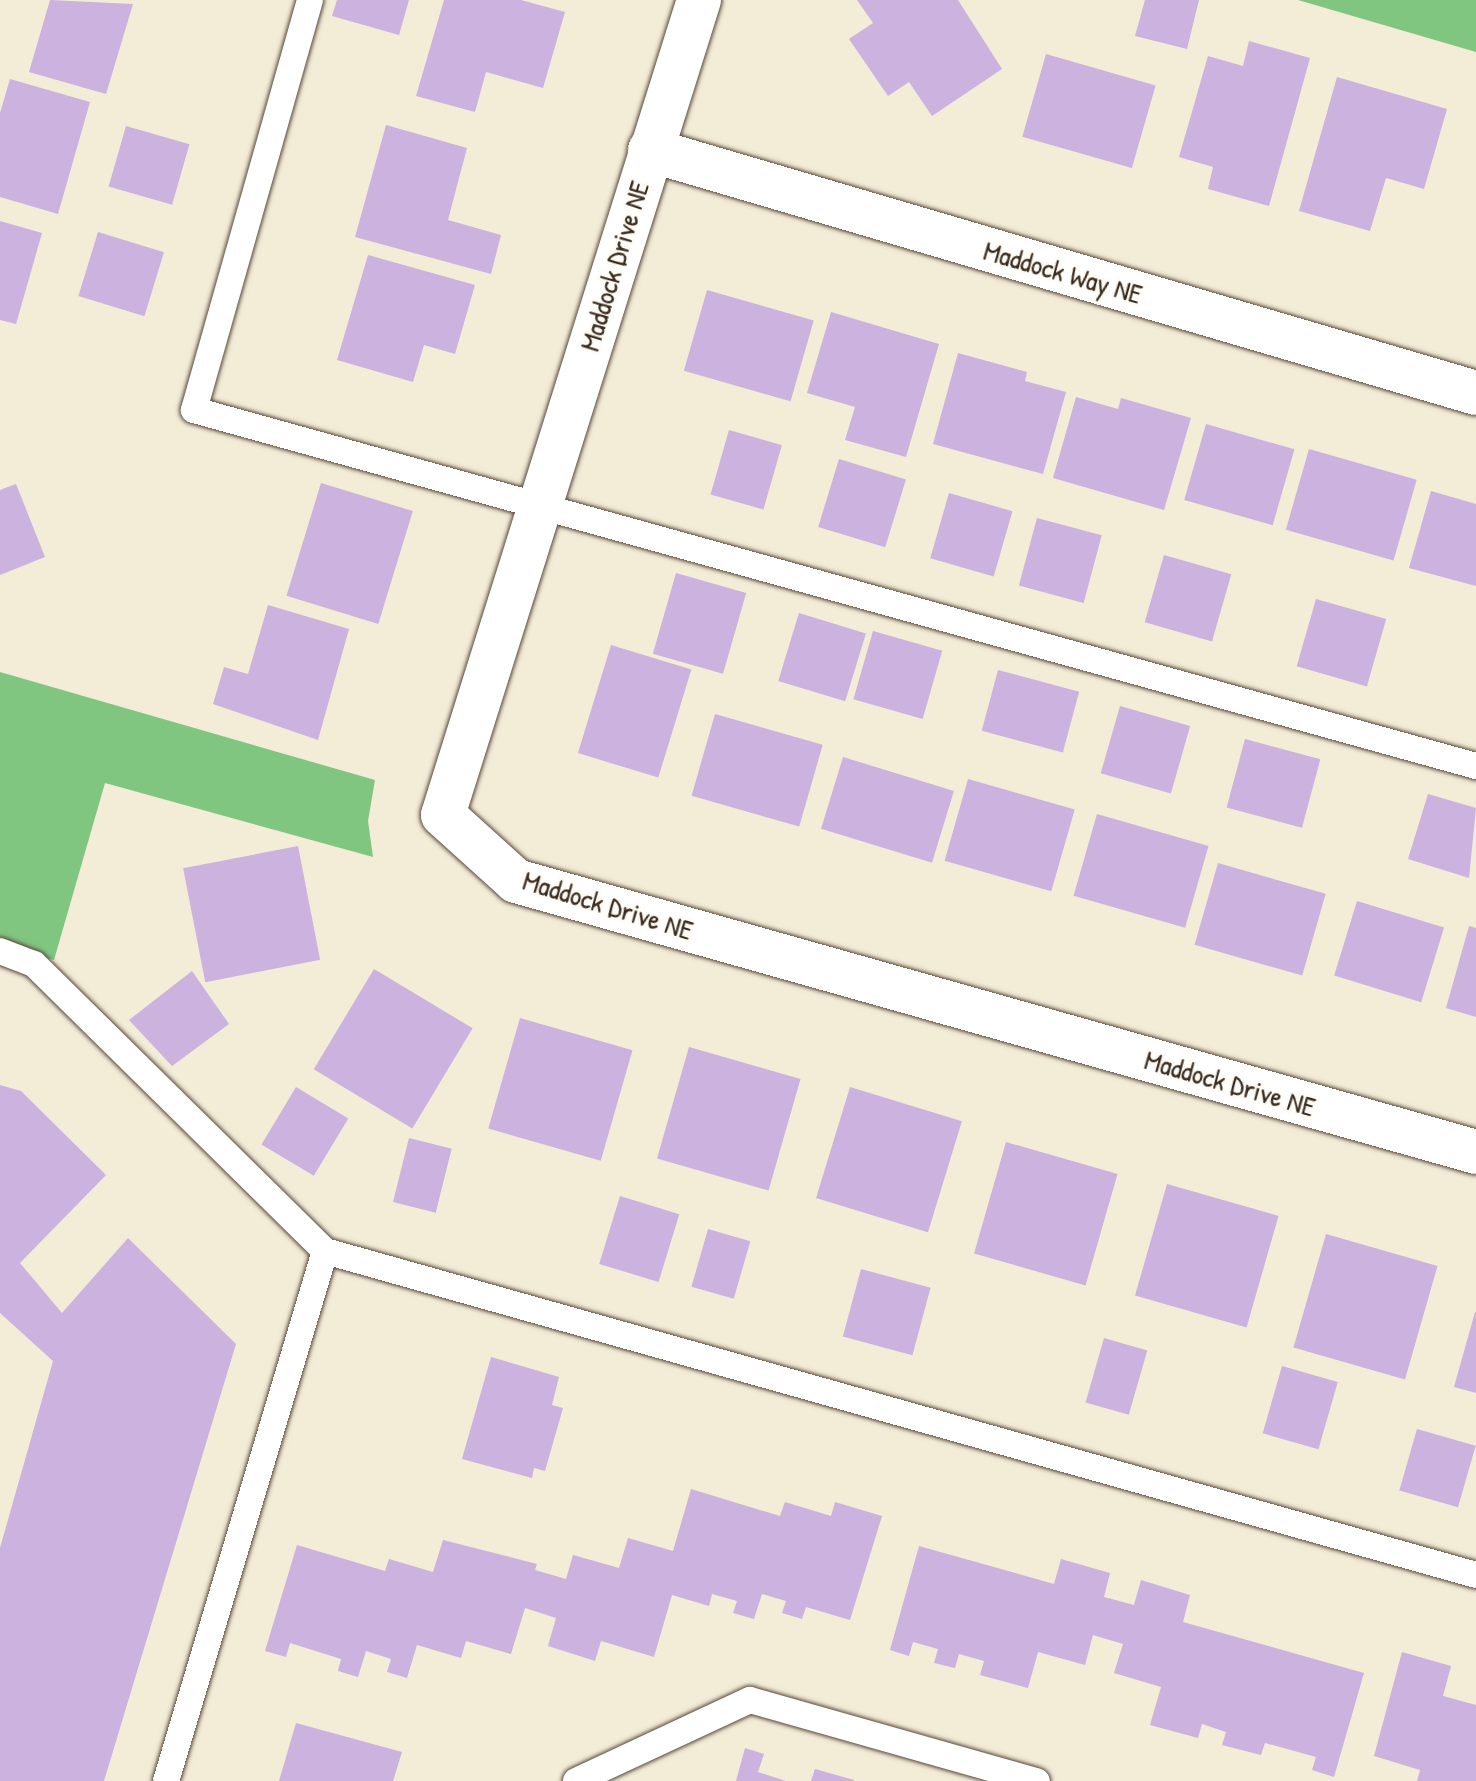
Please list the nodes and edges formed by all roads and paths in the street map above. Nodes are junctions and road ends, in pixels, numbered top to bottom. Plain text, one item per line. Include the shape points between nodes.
1 (310, 0) edge
2 (699, 0) edge
3 (650, 150) junction
4 (1476, 393) edge
5 (537, 511) junction
6 (1476, 766) edge
7 (0, 951) edge
8 (1476, 1152) edge
9 (325, 1251) junction
10 (1476, 1575) edge
11 (166, 1781) edge
12 (576, 1781) edge
13 (1037, 1781) edge

1 - 5 lane via 194,410
2 - 3 street, Maddock Drive NE
3 - 4 street, Maddock Way NE
3 - 5 street, Maddock Drive NE
5 - 6 lane
5 - 8 street, Maddock Drive NE via 443,815 516,881
7 - 9 lane via 34,964
9 - 10 lane
9 - 11 lane
12 - 13 lane via 750,1700

